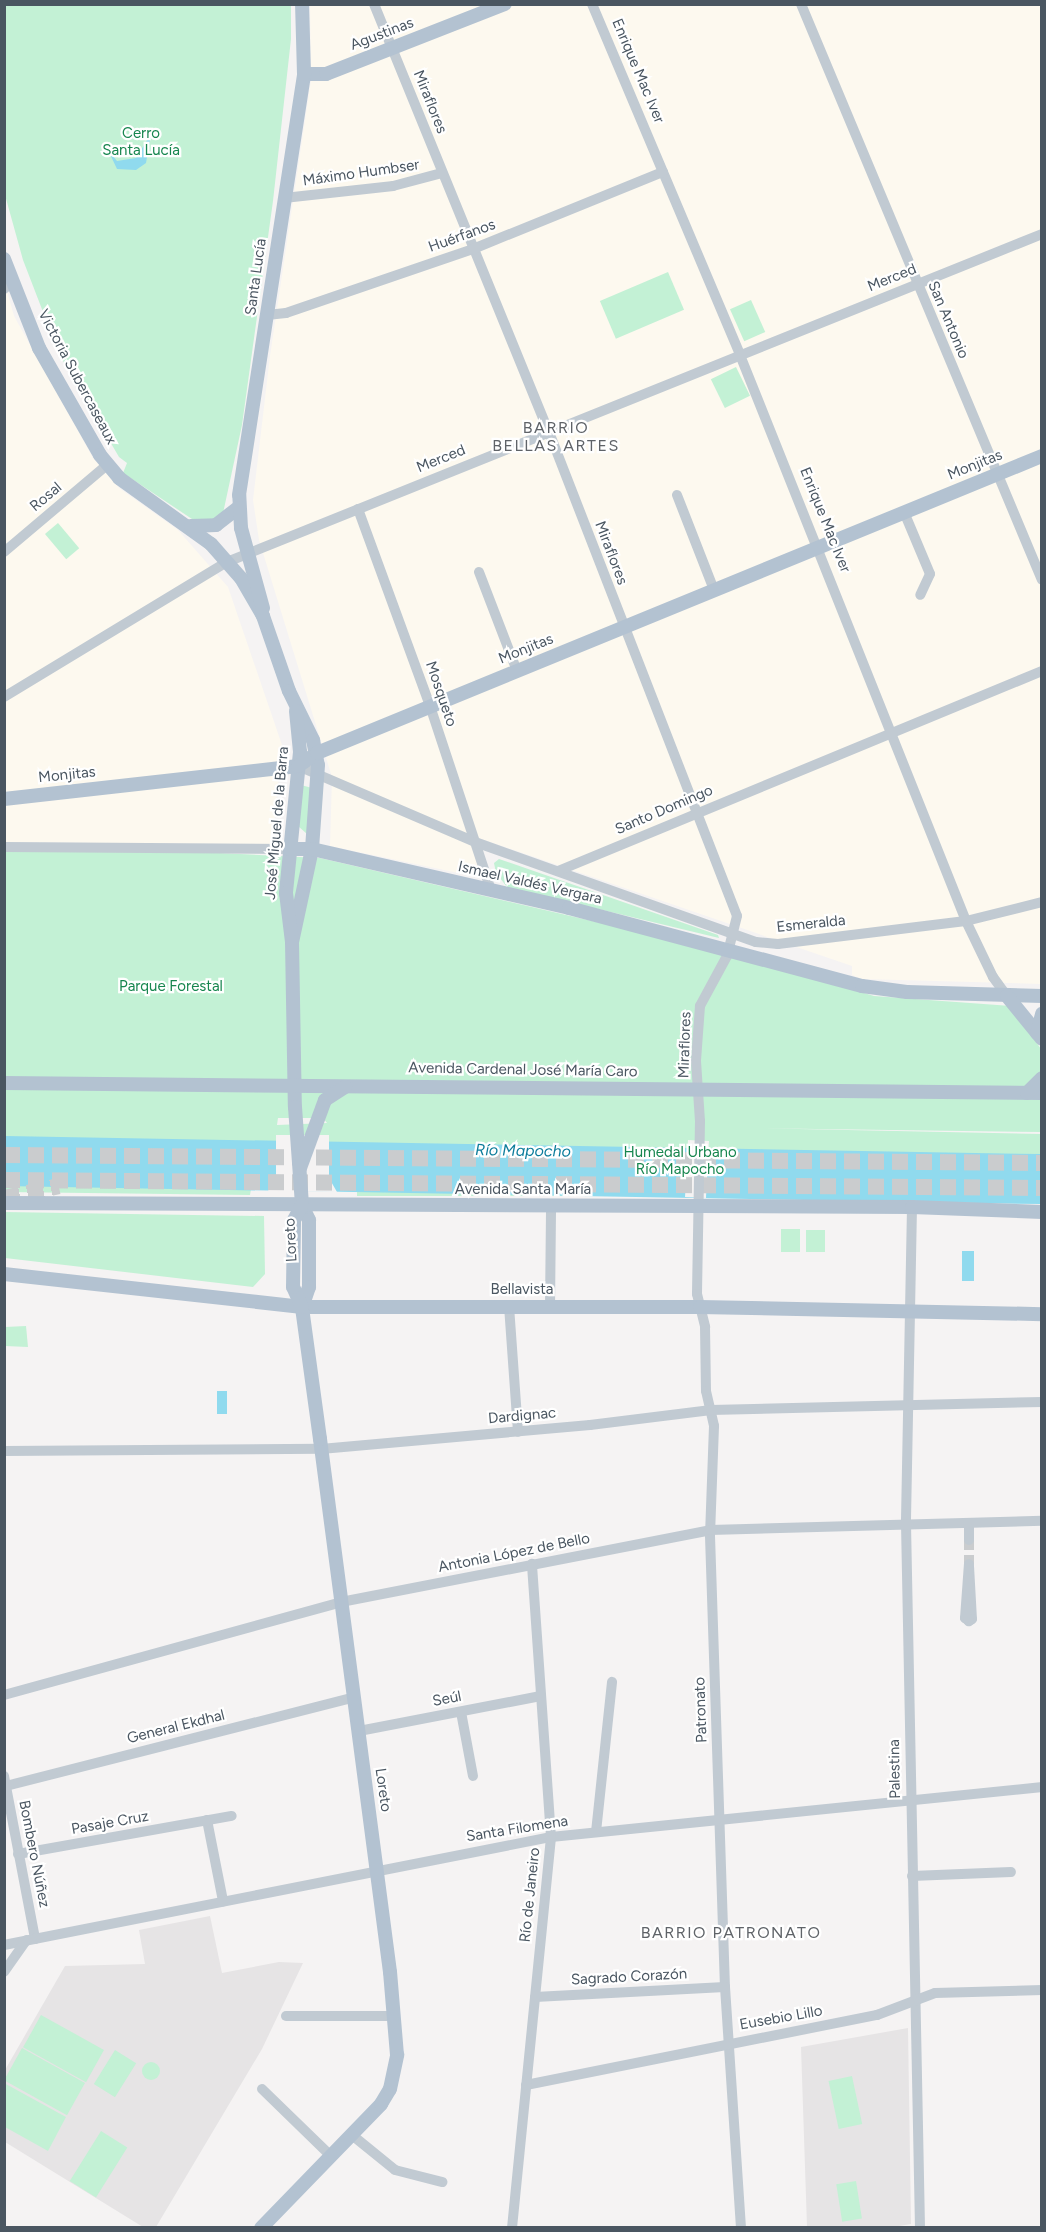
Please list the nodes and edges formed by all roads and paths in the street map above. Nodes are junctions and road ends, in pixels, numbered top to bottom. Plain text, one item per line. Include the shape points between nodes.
1 (302, 4) edge
2 (374, 4) edge
3 (505, 4) edge
4 (592, 4) edge
5 (801, 4) edge
6 (392, 48) junction
7 (304, 74) junction
8 (663, 172) junction
9 (442, 173) junction
10 (284, 198) junction
11 (1041, 234) edge
12 (473, 249) junction
13 (4, 259) edge
14 (916, 285) junction
15 (8, 286) edge
16 (267, 315) junction
17 (740, 356) junction
18 (549, 432) junction
19 (1041, 456) edge
20 (108, 465) junction
21 (998, 474) junction
22 (676, 495) dead end
23 (239, 507) junction
24 (358, 509) junction
25 (904, 512) junction
26 (191, 526) junction
27 (818, 547) junction
28 (4, 552) edge
29 (248, 553) junction
30 (227, 562) junction
31 (479, 572) dead end
32 (1041, 580) edge
33 (714, 590) junction
34 (920, 595) dead end
35 (263, 616) junction
36 (624, 628) junction
37 (517, 670) junction
38 (1041, 671) edge
39 (4, 696) edge
40 (296, 706) junction
41 (430, 706) junction
42 (891, 733) junction
43 (317, 753) junction
44 (298, 766) junction
45 (318, 777) junction
46 (4, 799) edge
47 (697, 813) junction
48 (475, 842) junction
49 (4, 848) edge
50 (290, 849) junction
51 (312, 849) junction
52 (558, 871) junction
53 (491, 890) junction
54 (1041, 902) edge
55 (966, 921) junction
56 (292, 942) junction
57 (732, 942) junction
58 (1007, 996) junction
59 (1041, 996) edge
60 (1041, 1014) edge
61 (1039, 1036) edge
62 (1041, 1078) edge
63 (4, 1083) edge
64 (294, 1085) junction
65 (351, 1085) junction
66 (699, 1089) junction
67 (1034, 1093) edge
68 (300, 1168) junction
69 (699, 1193) joint
70 (4, 1203) edge
71 (302, 1205) junction
72 (551, 1207) junction
73 (912, 1207) junction
74 (699, 1208) junction
75 (1041, 1212) edge
76 (4, 1274) edge
77 (509, 1306) junction
78 (302, 1307) junction
79 (550, 1307) junction
80 (700, 1307) junction
81 (908, 1311) junction
82 (1041, 1314) edge
83 (1041, 1402) edge
84 (906, 1404) junction
85 (711, 1410) junction
86 (518, 1432) junction
87 (321, 1449) junction
88 (4, 1451) edge
89 (1041, 1521) edge
90 (969, 1523) junction
91 (906, 1524) junction
92 (710, 1530) junction
93 (969, 1540) tunnel mouth
94 (532, 1564) junction
95 (341, 1602) junction
96 (612, 1682) dead end
97 (4, 1695) edge
98 (541, 1696) junction
99 (354, 1697) junction
100 (461, 1712) junction
101 (359, 1731) junction
102 (473, 1776) dead end
103 (5, 1781) edge
104 (1041, 1787) edge
105 (911, 1800) junction
106 (232, 1816) dead end
107 (720, 1819) junction
108 (207, 1820) junction
109 (9, 1824) edge
110 (596, 1832) junction
111 (551, 1837) junction
112 (18, 1854) junction
113 (377, 1869) junction
114 (1011, 1872) dead end
115 (912, 1876) junction
116 (223, 1900) junction
117 (31, 1940) junction
118 (4, 1944) edge
119 (4, 1972) edge
120 (725, 1987) junction
121 (1041, 1990) edge
122 (535, 1997) junction
123 (914, 2000) junction
124 (286, 2016) dead end
125 (395, 2016) junction
126 (727, 2044) junction
127 (526, 2085) junction
128 (262, 2089) dead end
129 (352, 2135) junction
130 (331, 2156) junction
131 (442, 2182) dead end
132 (261, 2228) edge
133 (512, 2228) edge
134 (741, 2228) edge
135 (920, 2228) edge

1 - 7 main road, Santa Lucía
2 - 6 street, Miraflores
3 - 6 main road, Agustinas
4 - 8 street, Enrique Mac Iver
5 - 14 street, San Antonio
6 - 7 main road, Agustinas via 326,74
6 - 9 street, Miraflores
7 - 10 main road, Santa Lucía
8 - 12 street, Huérfanos
8 - 17 street, Enrique Mac Iver
9 - 10 street, Máximo Humbser via 393,186
9 - 12 street, Miraflores
10 - 16 main road, Santa Lucía
11 - 14 street, Merced
12 - 16 street, Huérfanos via 286,313
12 - 18 street, Miraflores
13 - 15 main road, Victoria Subercaseaux
14 - 17 street, Merced
14 - 21 street, San Antonio
15 - 20 main road, Victoria Subercaseaux via 39,348
16 - 23 main road, Santa Lucía
17 - 18 street, Merced
17 - 27 street, Enrique Mac Iver
18 - 24 street, Merced
18 - 36 street, Miraflores
19 - 21 main road, Monjitas
20 - 26 main road, Victoria Subercaseaux via 129,486
20 - 28 street, Rosal
21 - 25 main road, Monjitas
21 - 32 street, San Antonio
22 - 33 street
23 - 26 main road via 216,525
23 - 29 main road, Santa Lucía
24 - 29 street, Merced
24 - 41 street, Mosqueto
25 - 27 main road, Monjitas
25 - 34 street via 930,574
26 - 30 main road, Victoria Subercaseaux
27 - 33 main road, Monjitas
27 - 42 street, Enrique Mac Iver
29 - 30 street, Merced
29 - 35 main road, José Miguel de la Barra via 260,587
30 - 35 main road, José Miguel de la Barra
30 - 39 street, Merced
31 - 37 street
33 - 36 main road, Monjitas
35 - 40 main road, José Miguel de la Barra
36 - 37 main road, Monjitas
36 - 47 street, Miraflores
37 - 41 main road, Monjitas
38 - 42 street, Santo Domingo
40 - 43 main road, José Miguel de la Barra
40 - 44 main road, José Miguel de la Barra
41 - 43 main road, Monjitas
41 - 48 street, Mosqueto
42 - 47 street, Santo Domingo
42 - 55 street, Enrique Mac Iver
43 - 44 main road, Monjitas
43 - 45 main road, José Miguel de la Barra
44 - 45 street
44 - 46 main road, Monjitas
44 - 50 main road, José Miguel de la Barra
45 - 48 street
45 - 51 main road, José Miguel de la Barra
47 - 52 street, Santo Domingo
47 - 57 street, Miraflores via 736,911
48 - 52 street
48 - 53 street, Mosqueto
49 - 50 street, Ismael Valdés Vergara
50 - 51 main road, Ismael Valdés Vergara
50 - 56 main road, José Miguel de la Barra via 286,909
51 - 53 main road, Ismael Valdés Vergara
51 - 56 main road, José Miguel de la Barra
52 - 57 street, Esmeralda
53 - 57 main road, Ismael Valdés Vergara
54 - 55 street, Esmeralda
55 - 57 street, Esmeralda via 778,944
55 - 58 street, Enrique Mac Iver via 993,977
56 - 64 main road, José Miguel de la Barra
57 - 58 main road, Ismael Valdés Vergara via 870,987
57 - 66 street, Miraflores via 700,1006
58 - 59 main road, Ismael Valdés Vergara
58 - 61 main road, Enrique Mac Iver
60 - 61 main road
62 - 67 main road
63 - 64 main road, Avenida Cardenal José María Caro
64 - 65 main road, Avenida Cardenal José María Caro
64 - 68 main road, José Miguel de la Barra
65 - 66 main road, Avenida Cardenal José María Caro
65 - 68 main road via 330,1095
66 - 67 main road, Avenida Cardenal José María Caro
66 - 69 street, Miraflores
68 - 71 main road, Loreto
69 - 74 street, Patronato
70 - 71 main road, Avenida Santa María
71 - 72 main road, Avenida Santa María
71 - 78 main road, Loreto via 309,1220 309,1287
72 - 74 main road, Avenida Santa María
72 - 79 street
73 - 74 main road, Avenida Santa María
73 - 75 main road, Avenida Santa María
73 - 81 street, Palestina
74 - 80 street, Patronato
76 - 78 main road, Bellavista
77 - 78 main road, Bellavista
77 - 79 main road, Bellavista
77 - 86 street
78 - 87 main road, Loreto
79 - 80 main road, Bellavista
80 - 81 main road, Bellavista
80 - 85 street, Patronato
81 - 82 main road, Bellavista
81 - 84 street, Palestina via 912,1329 910,1393
83 - 84 street, Dardignac
84 - 85 street, Dardignac
84 - 91 street, Palestina
85 - 86 street, Dardignac
85 - 92 street, Patronato via 714,1465
86 - 87 street, Dardignac
87 - 88 street, Dardignac
87 - 95 main road, Loreto
89 - 90 street, Antonia López de Bello
90 - 91 street, Antonia López de Bello
90 - 93 street
91 - 92 street, Antonia López de Bello
91 - 105 street, Palestina
92 - 94 street, Antonia López de Bello
92 - 107 street, Patronato
94 - 95 street, Antonia López de Bello
94 - 98 street, Río de Janeiro
95 - 97 street, Antonia López de Bello
95 - 99 main road, Loreto
96 - 110 street
98 - 100 street, Seúl
98 - 111 street, Río de Janeiro
99 - 101 main road, Loreto
99 - 103 street, General Ekdhal
100 - 101 street, Seúl
100 - 102 street
101 - 113 main road, Loreto
103 - 109 street, Bombero Núñez
104 - 105 street, Santa Filomena
105 - 107 street, Santa Filomena
105 - 115 street, Palestina
106 - 108 street, Pasaje Cruz
107 - 110 street, Santa Filomena
107 - 120 street, Patronato
108 - 112 street, Pasaje Cruz
108 - 116 street
109 - 112 street, Bombero Núñez
110 - 111 street, Santa Filomena
111 - 113 street, Santa Filomena
111 - 122 street, Río de Janeiro
112 - 117 street, Bombero Núñez
113 - 116 street, Santa Filomena
113 - 125 main road, Loreto
114 - 115 street
115 - 123 street, Palestina
116 - 117 street, Santa Filomena
117 - 118 street, Santa Filomena
117 - 119 street
120 - 122 street, Sagrado Corazón
120 - 126 street, Patronato
121 - 123 street, Eusebio Lillo via 951,1991
122 - 127 street, Río de Janeiro
123 - 126 street, Eusebio Lillo via 877,2015
123 - 135 street, Palestina
124 - 125 street
125 - 129 main road, Loreto via 397,2055 390,2089
126 - 127 street, Eusebio Lillo
126 - 134 street, Patronato
127 - 133 street, Río de Janeiro
128 - 130 street
129 - 130 main road, Loreto
129 - 131 street via 395,2170
130 - 132 main road, Loreto

